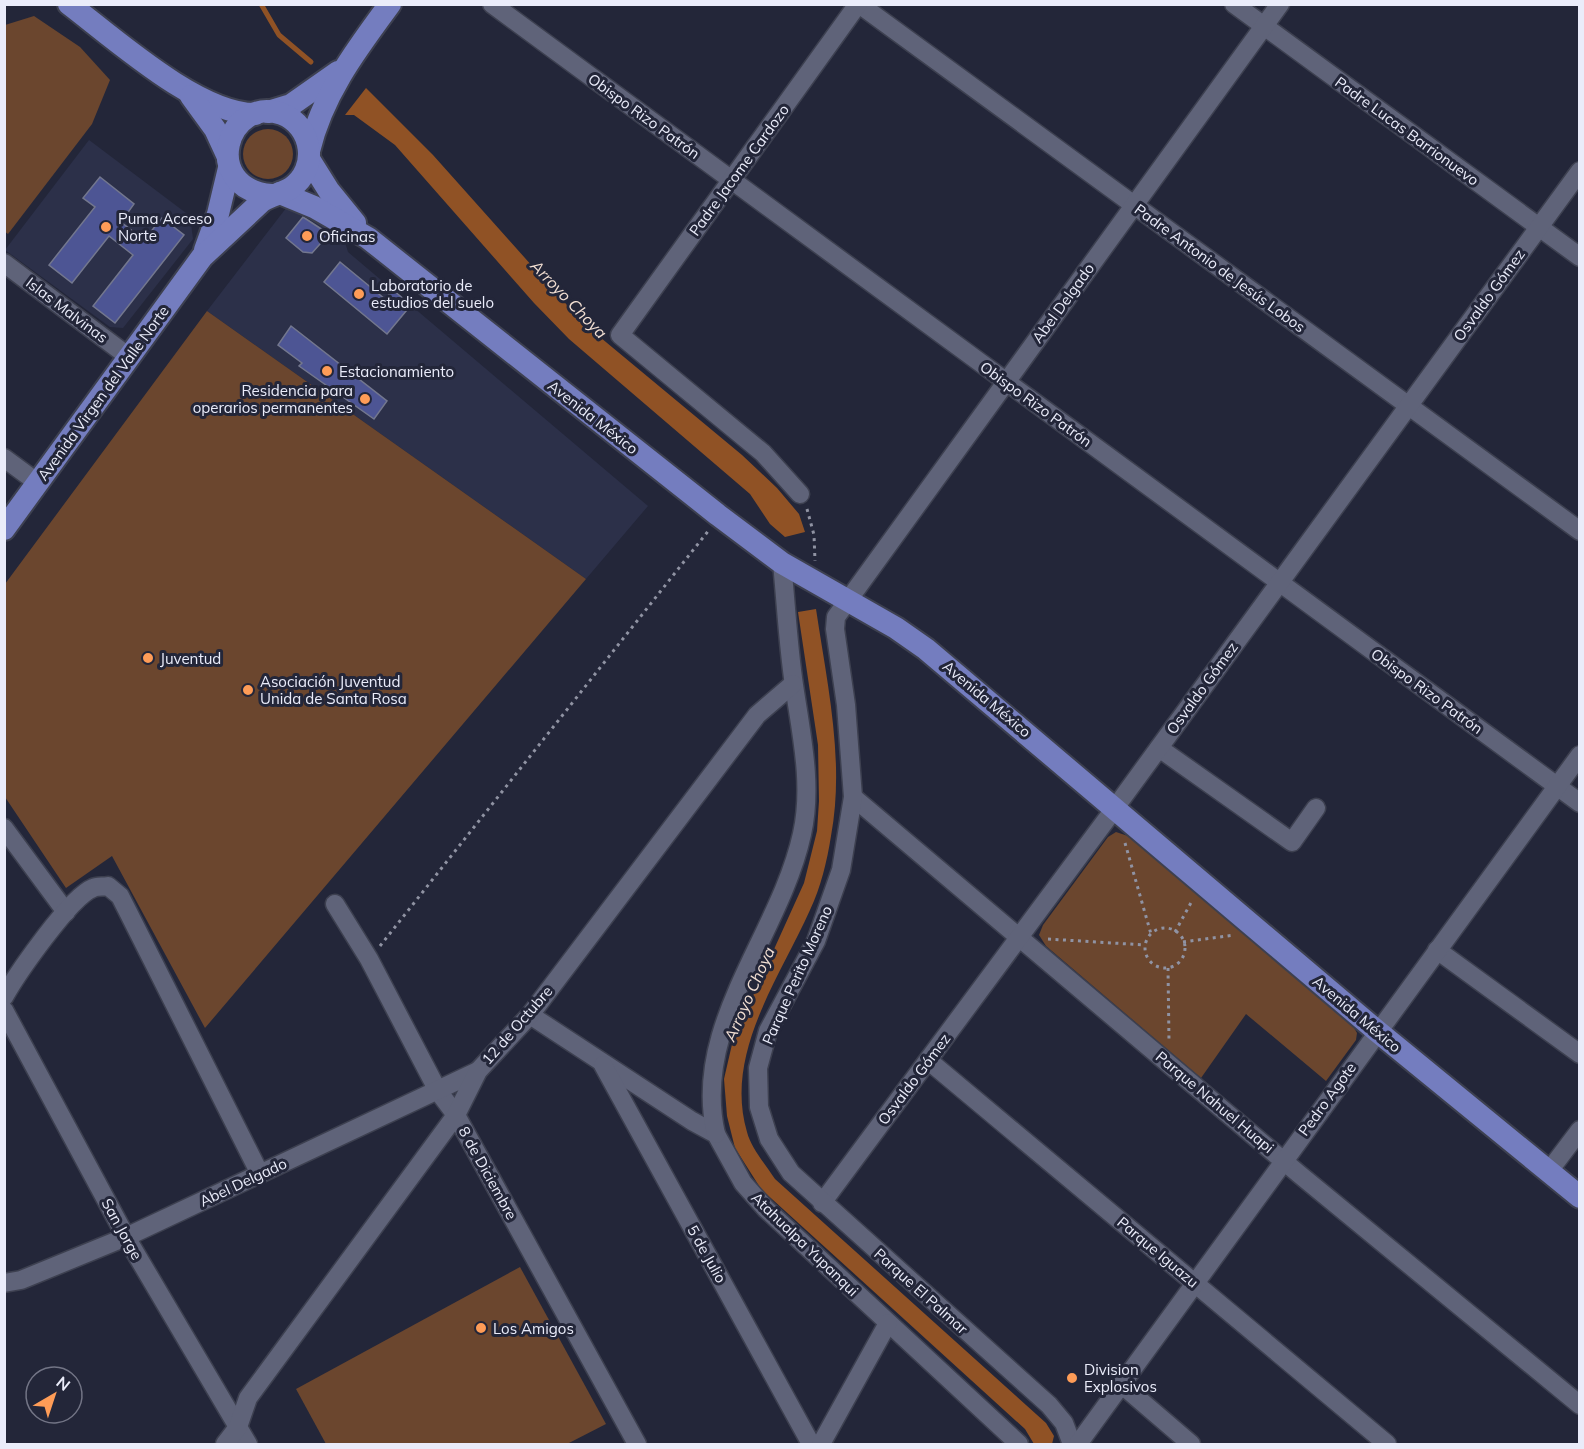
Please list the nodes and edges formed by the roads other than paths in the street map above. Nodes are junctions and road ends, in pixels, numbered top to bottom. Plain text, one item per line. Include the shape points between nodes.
1 (69, 4) edge
2 (390, 4) edge
3 (492, 4) edge
4 (859, 4) edge
5 (1234, 4) edge
6 (1280, 4) edge
7 (1264, 26) junction
8 (344, 67) junction
9 (187, 91) junction
10 (261, 113) junction
11 (309, 155) junction
12 (228, 161) junction
13 (1580, 171) edge
14 (731, 181) junction
15 (276, 194) junction
16 (1134, 205) junction
17 (1539, 227) junction
18 (368, 238) junction
19 (202, 257) junction
20 (1580, 257) edge
21 (4, 263) edge
22 (129, 357) junction
23 (1006, 382) junction
24 (1408, 406) junction
25 (4, 458) edge
26 (38, 483) junction
27 (800, 494) road end
28 (4, 529) edge
29 (1580, 531) edge
30 (782, 563) junction
31 (1279, 583) junction
32 (846, 601) junction
33 (794, 684) junction
34 (1159, 748) junction
35 (1580, 755) edge
36 (1557, 786) junction
37 (852, 797) junction
38 (1580, 803) edge
39 (1115, 808) junction
40 (1316, 808) dead end
41 (6, 833) edge
42 (335, 904) dead end
43 (66, 912) junction
44 (1019, 937) junction
45 (1437, 950) junction
46 (4, 997) edge
47 (4, 1010) edge
48 (530, 1015) junction
49 (1377, 1031) junction
50 (1580, 1054) edge
51 (929, 1061) junction
52 (602, 1063) junction
53 (478, 1071) junction
54 (438, 1091) junction
55 (456, 1115) junction
56 (1580, 1130) edge
57 (716, 1134) junction
58 (769, 1139) joint
59 (1283, 1159) junction
60 (1549, 1171) junction
61 (260, 1174) junction
62 (1580, 1197) edge
63 (822, 1203) junction
64 (126, 1237) junction
65 (1193, 1282) junction
66 (4, 1283) edge
67 (888, 1323) junction
68 (1121, 1384) junction
69 (1580, 1405) edge
70 (238, 1427) junction
71 (225, 1444) edge
72 (248, 1444) edge
73 (637, 1444) edge
74 (811, 1444) edge
75 (821, 1444) edge
76 (1019, 1444) edge
77 (1072, 1444) edge
78 (1078, 1444) edge
79 (1191, 1444) edge
80 (1387, 1444) edge

1 - 9 main road
2 - 8 main road
3 - 14 street, Obispo Rizo Patrón
4 - 14 street, Padre Jacome Cardozo
4 - 16 street, Padre Antonio de Jesús Lobos
5 - 7 street, Padre Lucas Barrionuevo
6 - 7 street, Abel Delgado
7 - 16 street, Abel Delgado
7 - 17 street, Padre Lucas Barrionuevo
8 - 10 main road via 296,102
8 - 11 main road via 318,122
9 - 10 main road via 229,111
9 - 12 main road via 207,115
10 - 11 main road via 280,114 301,128
10 - 12 main road via 234,130 228,142
11 - 15 main road via 300,180
11 - 18 main road, Avenida México via 336,200
12 - 15 main road via 246,188
12 - 19 main road, Avenida Virgen del Valle Norte via 219,214
13 - 17 street, Osvaldo Gómez
14 - 23 street, Obispo Rizo Patrón
14 - 27 street, Padre Jacome Cardozo via 620,335 764,453
15 - 18 main road, Avenida México via 314,207
15 - 19 main road, Avenida Virgen del Valle Norte via 242,218
16 - 23 street, Abel Delgado
16 - 24 street, Padre Antonio de Jesús Lobos
17 - 20 street, Padre Lucas Barrionuevo
17 - 24 street, Osvaldo Gómez
18 - 30 main road, Avenida México
19 - 22 main road, Avenida Virgen del Valle Norte
21 - 22 street, Islas Malvinas
22 - 26 main road, Avenida Virgen del Valle Norte
23 - 31 street, Obispo Rizo Patrón
23 - 32 street, Abel Delgado
24 - 29 street, Padre Antonio de Jesús Lobos
24 - 31 street, Osvaldo Gómez
25 - 26 street
26 - 28 main road, Avenida Virgen del Valle Norte
30 - 32 main road, Avenida México
30 - 33 street
31 - 34 street, Osvaldo Gómez
31 - 36 street, Obispo Rizo Patrón
32 - 37 street, Parque Perito Moreno via 836,617 835,629 846,705
32 - 39 main road, Avenida México via 926,649
33 - 48 street, 12 de Octubre via 757,715
33 - 57 street via 806,781 802,832 788,879 719,1035 712,1065
34 - 39 street, Osvaldo Gómez
34 - 40 street via 1292,842
35 - 36 street, Pedro Agote
36 - 38 street, Obispo Rizo Patrón
36 - 45 street, Pedro Agote
37 - 44 street, Parque Nahuel Huapi
37 - 58 street, Parque Perito Moreno via 841,870 816,941 768,1031 758,1068 759,1107
39 - 44 street, Osvaldo Gómez
39 - 49 main road, Avenida México
41 - 43 street
42 - 54 street, 8 de Diciembre via 369,959
43 - 46 street
43 - 61 street via 93,888 108,886 120,896
44 - 51 street, Osvaldo Gómez
44 - 59 street, Parque Nahuel Huapi
45 - 49 street, Pedro Agote
45 - 50 street
47 - 64 street, San Jorge
48 - 52 street
48 - 53 street, 12 de Octubre
49 - 59 street, Pedro Agote
49 - 60 main road, Avenida México
51 - 63 street, Osvaldo Gómez
51 - 65 street, Parque Iguazu
52 - 57 street
52 - 74 street, 5 de Julio
53 - 54 street, Abel Delgado
53 - 55 street, 12 de Octubre
54 - 55 street, 8 de Diciembre
54 - 61 street, Abel Delgado
55 - 70 street, 12 de Octubre via 248,1398
55 - 73 street, 8 de Diciembre
56 - 60 street
57 - 67 street, Atahualpa Yupanqui via 743,1183 766,1209
58 - 63 street, Parque El Palmar via 790,1173
59 - 65 street, Pedro Agote
59 - 69 street, Parque Nahuel Huapi
60 - 62 main road, Avenida México
61 - 64 street, Abel Delgado
63 - 77 street, Parque El Palmar via 1049,1405 1064,1423
64 - 66 street, Abel Delgado via 21,1280
64 - 70 street, San Jorge
65 - 68 street, Pedro Agote
65 - 80 street, Parque Iguazu
67 - 75 street
67 - 76 street, Atahualpa Yupanqui
68 - 78 street, Pedro Agote
68 - 79 street
70 - 71 street, 12 de Octubre
70 - 72 street, San Jorge

